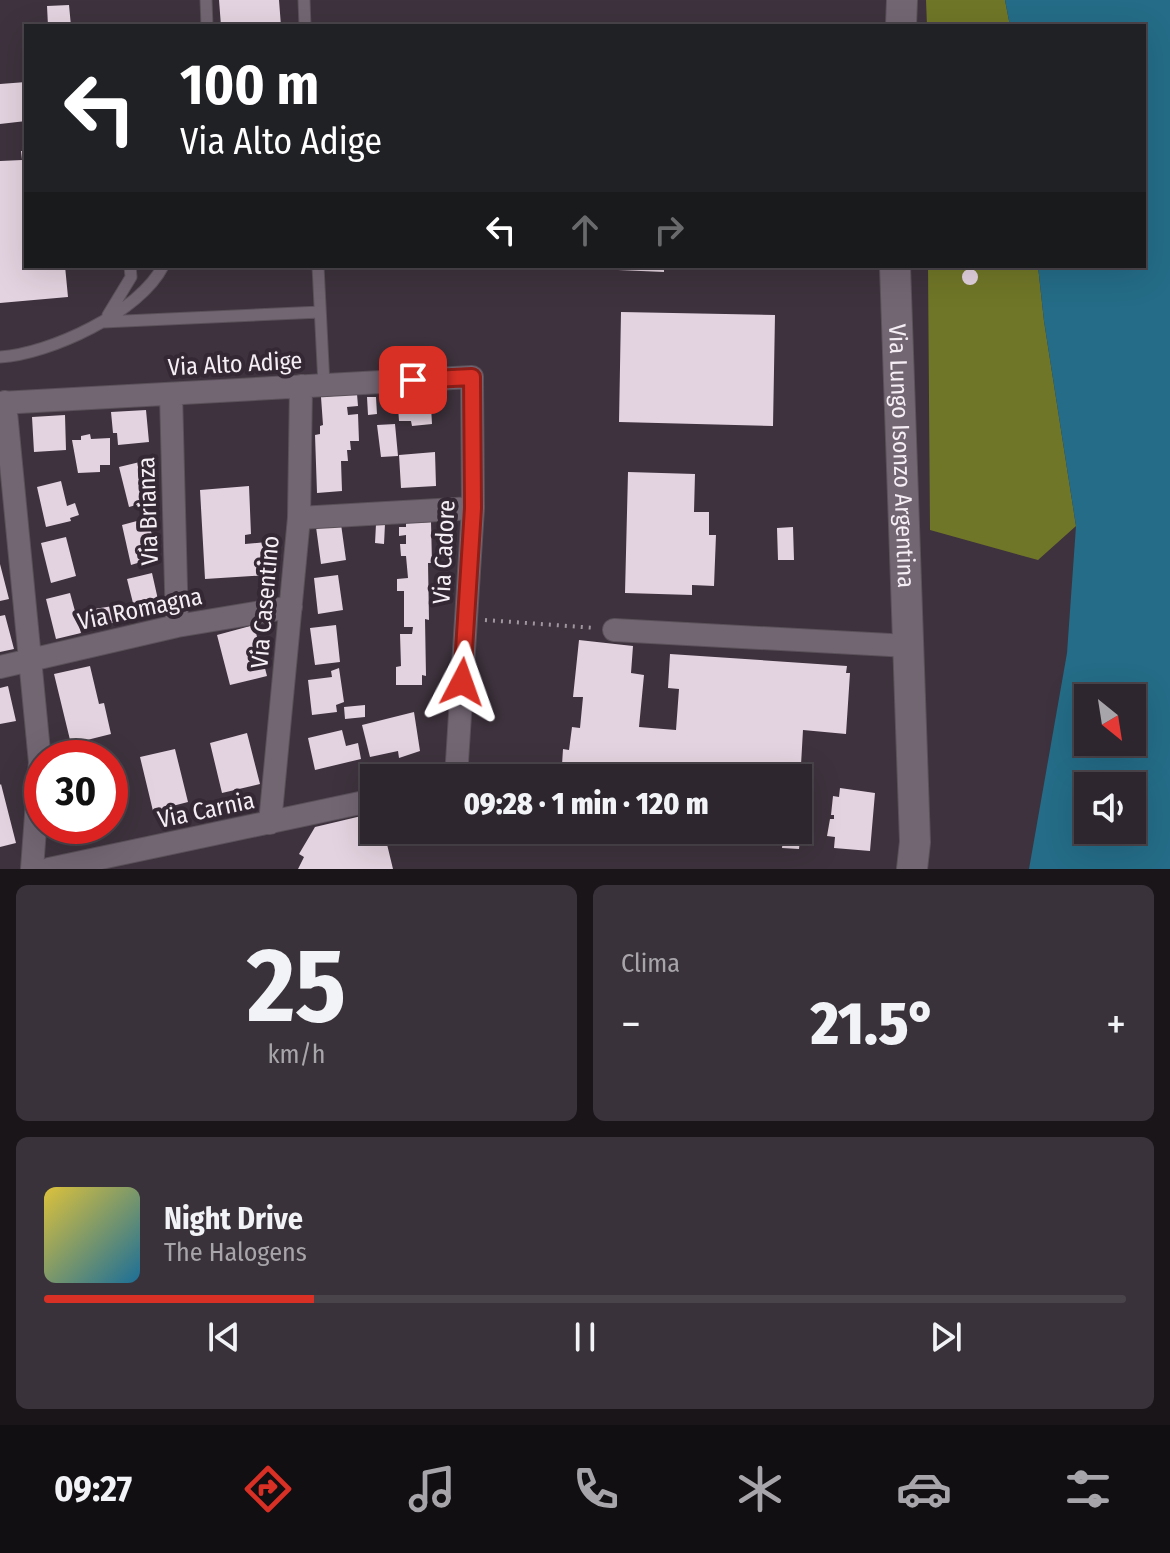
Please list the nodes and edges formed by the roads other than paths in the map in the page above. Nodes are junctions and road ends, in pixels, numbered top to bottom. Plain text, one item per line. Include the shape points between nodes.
1 (206, 0) edge
2 (304, 0) edge
3 (902, 0) edge
4 (207, 24) edge
5 (305, 24) edge
6 (901, 24) edge
7 (130, 268) edge
8 (162, 268) edge
9 (318, 268) edge
10 (895, 268) edge
11 (320, 312) junction
12 (103, 322) junction
13 (0, 357) edge
14 (472, 377) joint
15 (324, 385) junction
16 (301, 386) junction
17 (171, 394) junction
18 (3, 402) edge
19 (473, 508) junction
20 (299, 518) junction
21 (291, 607) junction
22 (177, 626) junction
23 (614, 630) road end
24 (908, 646) junction
25 (29, 660) junction
26 (0, 667) edge
27 (457, 764) edge
28 (360, 803) edge
29 (270, 823) junction
30 (32, 869) edge
31 (49, 869) edge
32 (912, 869) edge

1 - 4 lane
2 - 5 lane
3 - 6 main road
7 - 12 lane via 131,277
8 - 12 lane via 156,281
9 - 11 lane
10 - 24 main road, Via Lungo Isonzo Argentina
11 - 12 lane
11 - 15 lane
12 - 13 lane via 65,341
14 - 15 street, Via Alto Adige
14 - 19 street, Via Cadore
15 - 16 street, Via Alto Adige
16 - 17 street, Via Alto Adige
16 - 20 street, Via Casentino
17 - 18 street, Via Alto Adige
17 - 22 street, Via Brianza
18 - 25 street
19 - 20 street
19 - 27 street, Via Cadore
20 - 21 street, Via Casentino
21 - 22 street, Via Romagna
21 - 29 street, Via Casentino
22 - 25 street, Via Romagna
23 - 24 street
24 - 32 main road, Via Lungo Isonzo Argentina
25 - 26 street, Via Romagna
25 - 30 street via 40,762
28 - 29 street, Via Carnia
29 - 31 street, Via Carnia

